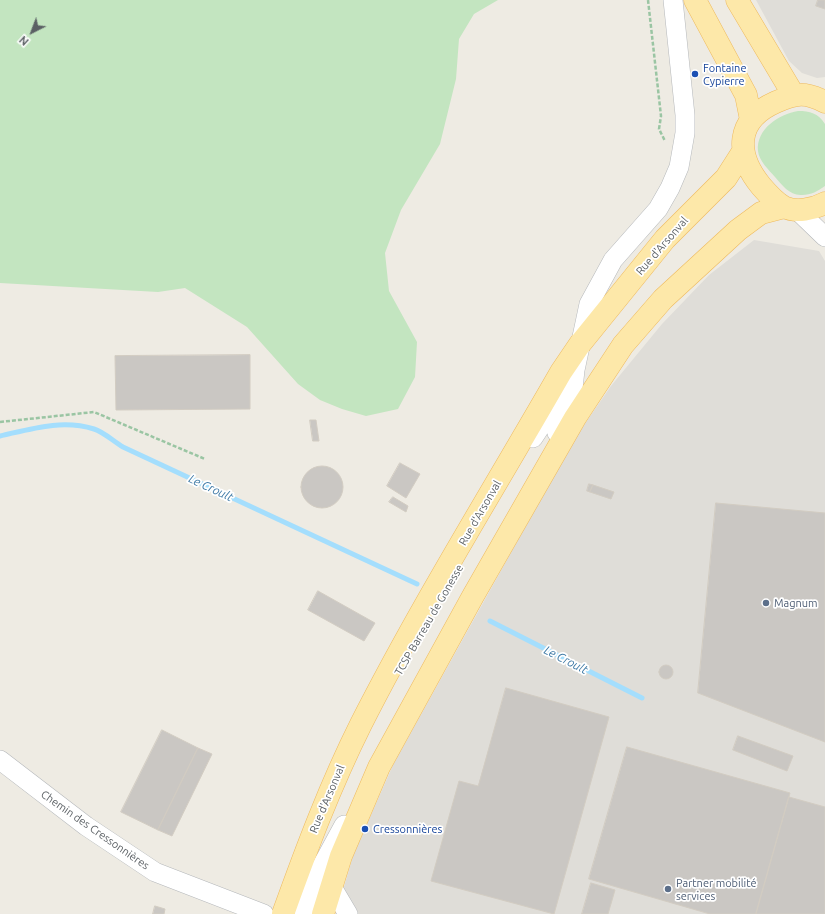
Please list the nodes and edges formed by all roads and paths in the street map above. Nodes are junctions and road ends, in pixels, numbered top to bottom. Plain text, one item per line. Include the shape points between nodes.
1 (673, 0) edge
2 (695, 0) edge
3 (738, 0) edge
4 (793, 94) junction
5 (825, 102) edge
6 (752, 120) junction
7 (742, 153) junction
8 (825, 202) edge
9 (791, 209) junction
10 (825, 237) edge
11 (580, 344) junction
12 (623, 344) junction
13 (575, 370) junction
14 (566, 413) junction
15 (0, 422) edge
16 (205, 459) dead end
17 (0, 760) edge
18 (322, 886) junction
19 (264, 914) edge
20 (283, 914) edge
21 (304, 914) edge
22 (323, 914) edge
23 (348, 914) edge

1 - 11 street, TCSP Barreau de Gonesse via 685,115 685,133 679,167 658,209 612,260 589,304
2 - 6 main road via 746,95
3 - 4 main road
4 - 5 main road via 808,94
4 - 6 main road via 770,104
6 - 7 main road via 745,132
7 - 9 main road via 754,177 767,193
7 - 11 main road, Rue d'Arsonval via 726,178 665,239
8 - 9 main road via 816,207
9 - 10 street
9 - 12 main road via 761,213 738,230 663,299
11 - 13 street, TCSP Barreau de Gonesse
11 - 20 main road, Rue d'Arsonval via 561,372 436,588 362,724 306,848
12 - 14 street, TCSP Barreau de Gonesse
12 - 18 main road via 576,418 403,722 379,767 346,843
13 - 14 street, TCSP Barreau de Gonesse via 572,398
13 - 18 street, TCSP Barreau de Gonesse via 528,447 374,720 335,803
14 - 18 street, TCSP Barreau de Gonesse via 378,751 332,849
15 - 16 path via 94,412
17 - 19 street, Chemin des Cressonnières via 86,826 155,872
18 - 21 street, TCSP Barreau de Gonesse
18 - 22 main road
18 - 23 street

